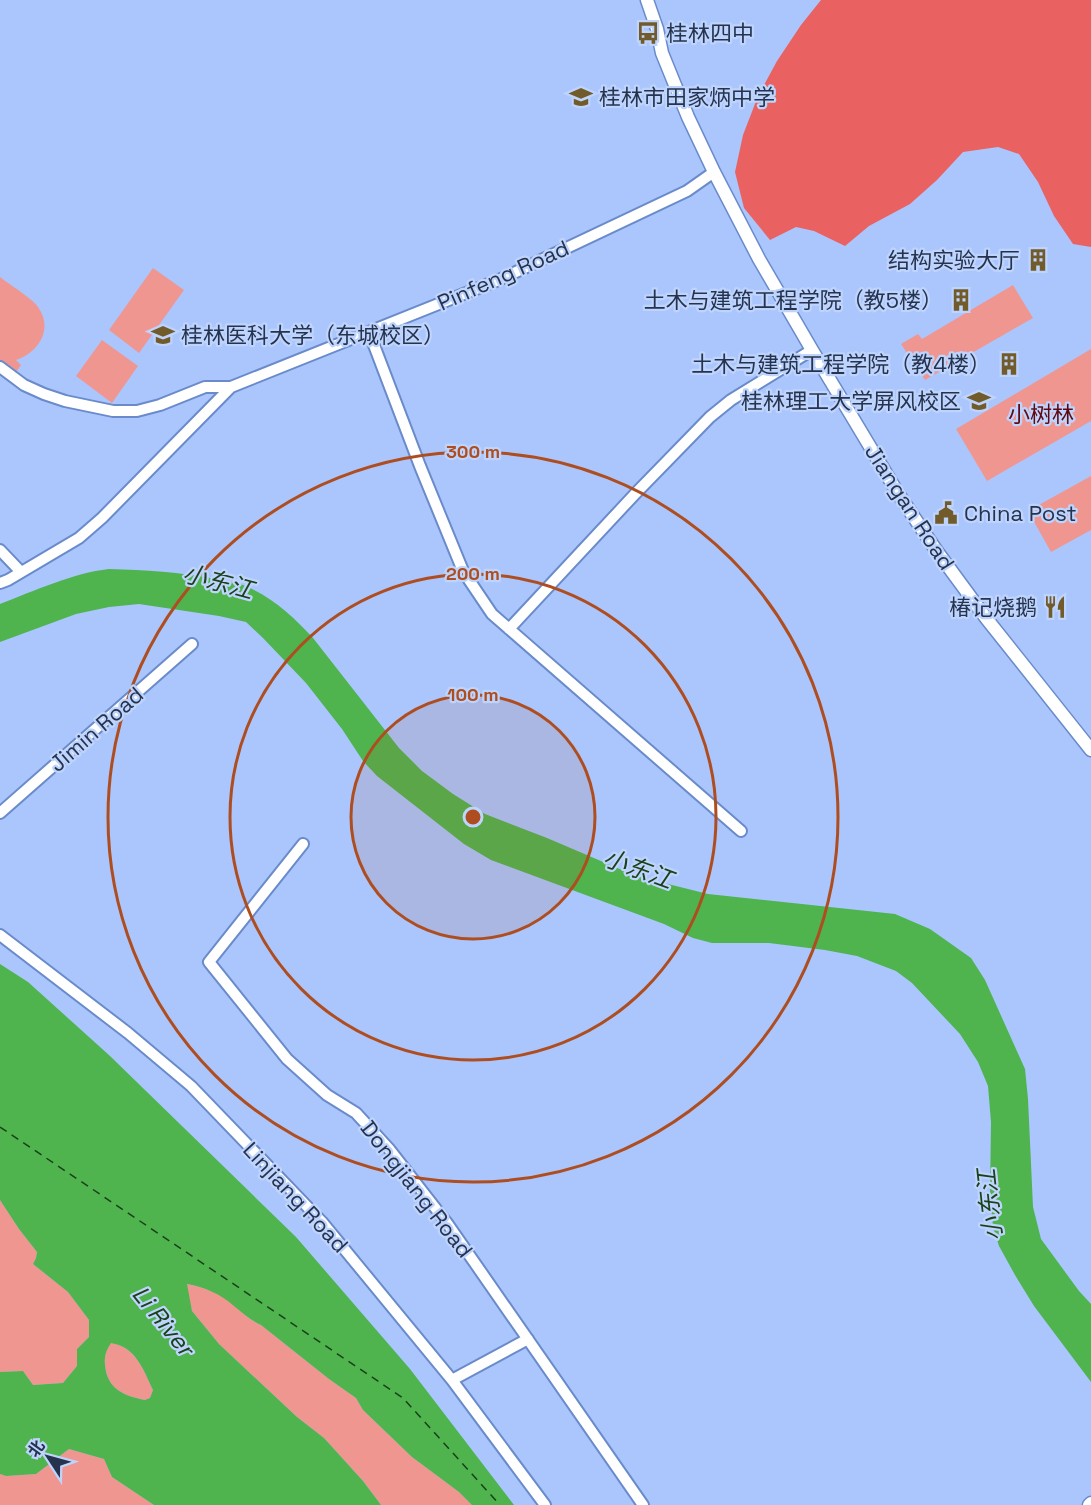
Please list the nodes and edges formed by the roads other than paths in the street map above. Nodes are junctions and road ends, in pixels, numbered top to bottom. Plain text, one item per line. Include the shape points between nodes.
1 (638, 0) edge
2 (647, 0) edge
3 (663, 53) junction
4 (714, 172) junction
5 (369, 332) junction
6 (812, 350) junction
7 (0, 367) edge
8 (231, 387) junction
9 (0, 550) edge
10 (21, 572) junction
11 (3, 578) edge
12 (509, 629) junction
13 (192, 644) dead end
14 (1091, 750) edge
15 (0, 813) edge
16 (741, 831) dead end
17 (303, 844) dead end
18 (0, 935) edge
19 (528, 1339) junction
20 (452, 1380) junction
21 (545, 1505) edge
22 (643, 1505) edge

1 - 3 main road
2 - 3 main road
3 - 4 main road, Jiangan Road
4 - 5 street, Pinfeng Road via 687,191 501,279
4 - 6 main road, Jiangan Road
5 - 8 street, Pinfeng Road
5 - 12 street via 463,571 492,614
6 - 12 street via 730,400 710,417
6 - 14 main road, Jiangan Road via 936,550
7 - 8 street, Pinfeng Road via 44,394 113,411 160,405 205,387
8 - 10 street via 102,518 79,538
9 - 10 street
10 - 11 street
12 - 16 street
13 - 15 street, Jimin Road
17 - 19 street, Dongjiang Road via 209,962 287,1059 327,1095 356,1113 390,1150
18 - 20 street, Linjiang Road via 191,1086 322,1222
19 - 20 street
19 - 22 street, Dongjiang Road
20 - 21 street, Linjiang Road

